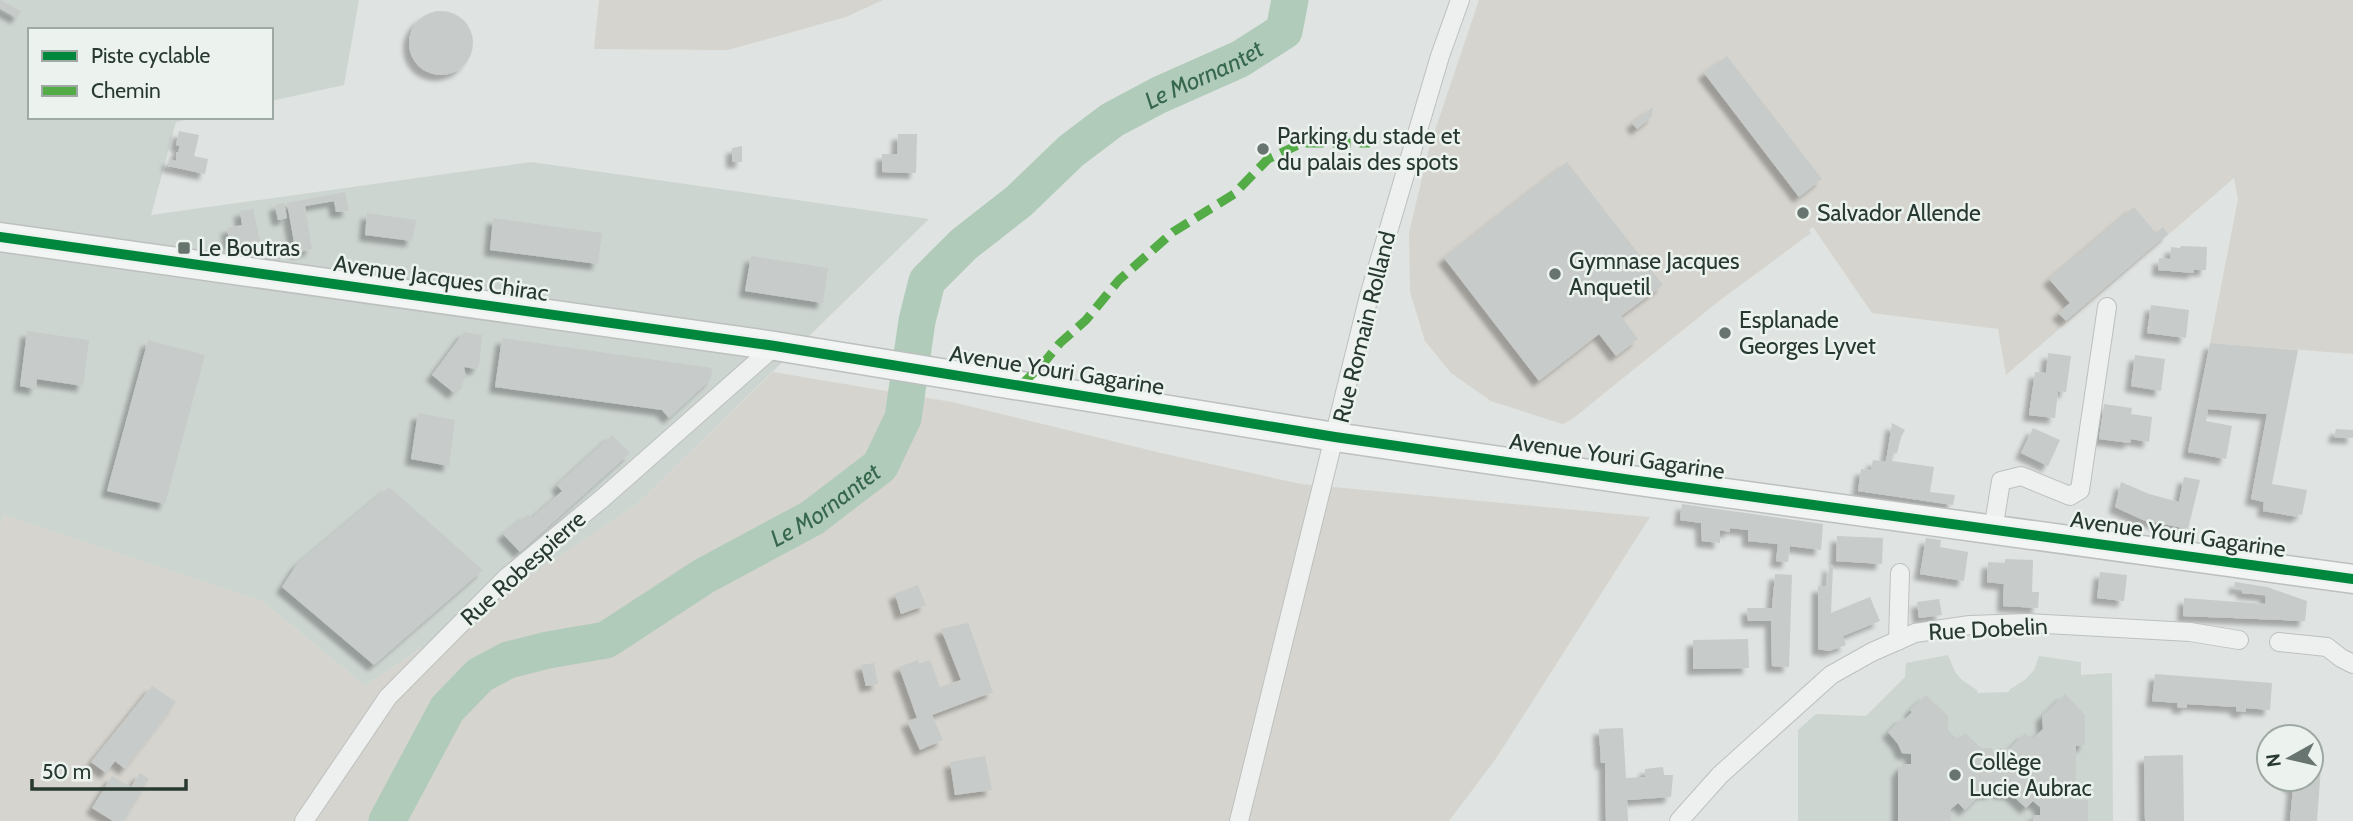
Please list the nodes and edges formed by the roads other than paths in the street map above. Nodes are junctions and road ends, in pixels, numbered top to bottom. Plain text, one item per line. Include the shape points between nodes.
1 (1460, 0) edge
2 (0, 237) edge
3 (2107, 307) dead end
4 (775, 346) junction
5 (876, 362) joint
6 (1335, 437) junction
7 (1993, 530) junction
8 (1900, 573) dead end
9 (2353, 579) edge
10 (2239, 640) dead end
11 (1898, 641) junction
12 (2279, 642) dead end
13 (2353, 664) edge
14 (304, 821) edge
15 (1240, 821) edge
16 (1679, 821) edge

1 - 6 street, Rue Romain Rolland via 1398,197
2 - 4 main road, Avenue Jacques Chirac
3 - 7 street via 2080,490 2070,496 2021,476 2001,481
4 - 5 main road, Avenue Jacques Chirac
4 - 14 street, Rue Robespierre via 506,578 388,697
5 - 6 main road, Avenue Youri Gagarine
6 - 7 main road, Avenue Youri Gagarine
6 - 15 street, Rue Romain Rolland
7 - 9 main road, Avenue Youri Gagarine
8 - 11 street
10 - 11 street, Rue Dobelin via 2190,632 2027,623 1970,625 1915,633
11 - 16 street, Rue Dobelin via 1831,675 1720,775
12 - 13 street via 2327,647

